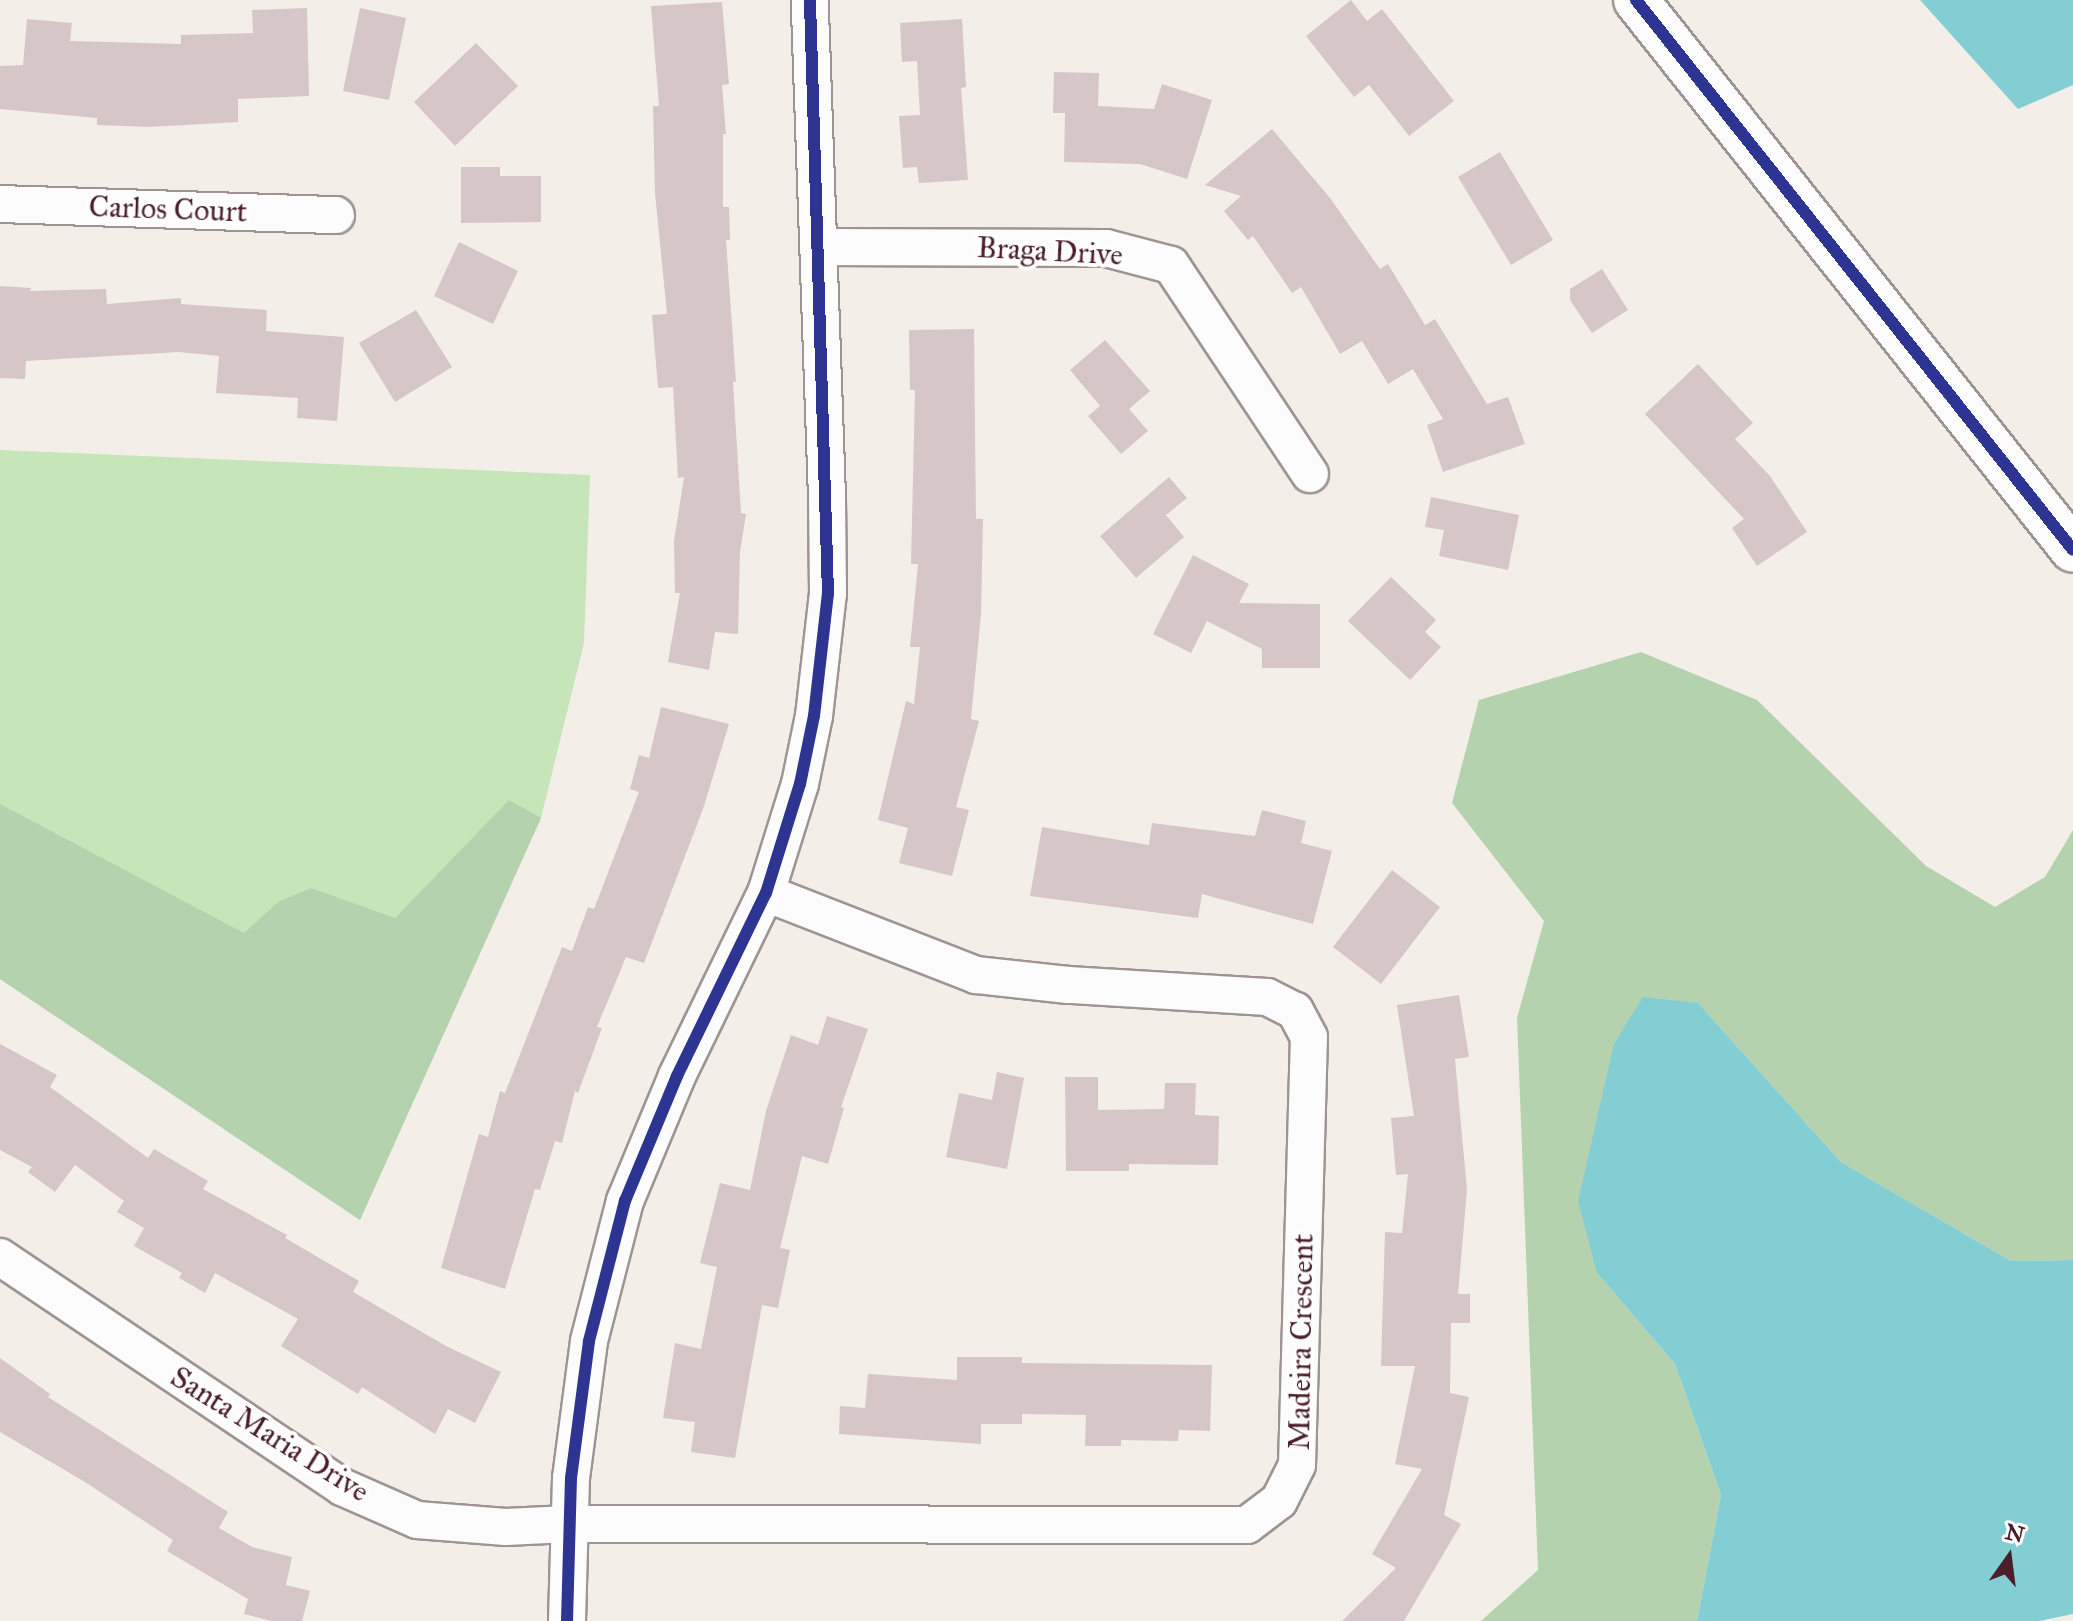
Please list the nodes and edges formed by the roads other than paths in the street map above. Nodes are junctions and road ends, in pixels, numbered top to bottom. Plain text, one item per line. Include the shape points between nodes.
1 (810, 0) edge
2 (1636, 0) edge
3 (0, 204) edge
4 (336, 215) dead end
5 (820, 247) junction
6 (1310, 474) dead end
7 (2073, 550) edge
8 (766, 893) junction
9 (0, 1257) edge
10 (568, 1524) junction
11 (567, 1621) edge

1 - 5 street
2 - 7 main road
3 - 4 street, Carlos Court
5 - 6 street, Braga Drive via 1106,248 1171,265
5 - 8 street via 828,594 823,655 800,784
8 - 10 street via 677,1076 625,1201 589,1341
8 - 10 street, Madeira Crescent via 976,975 1267,997 1295,1011 1309,1037 1297,1465 1279,1501 1247,1525
9 - 10 street, Santa Maria Drive via 342,1487 417,1520 506,1527
10 - 11 street

